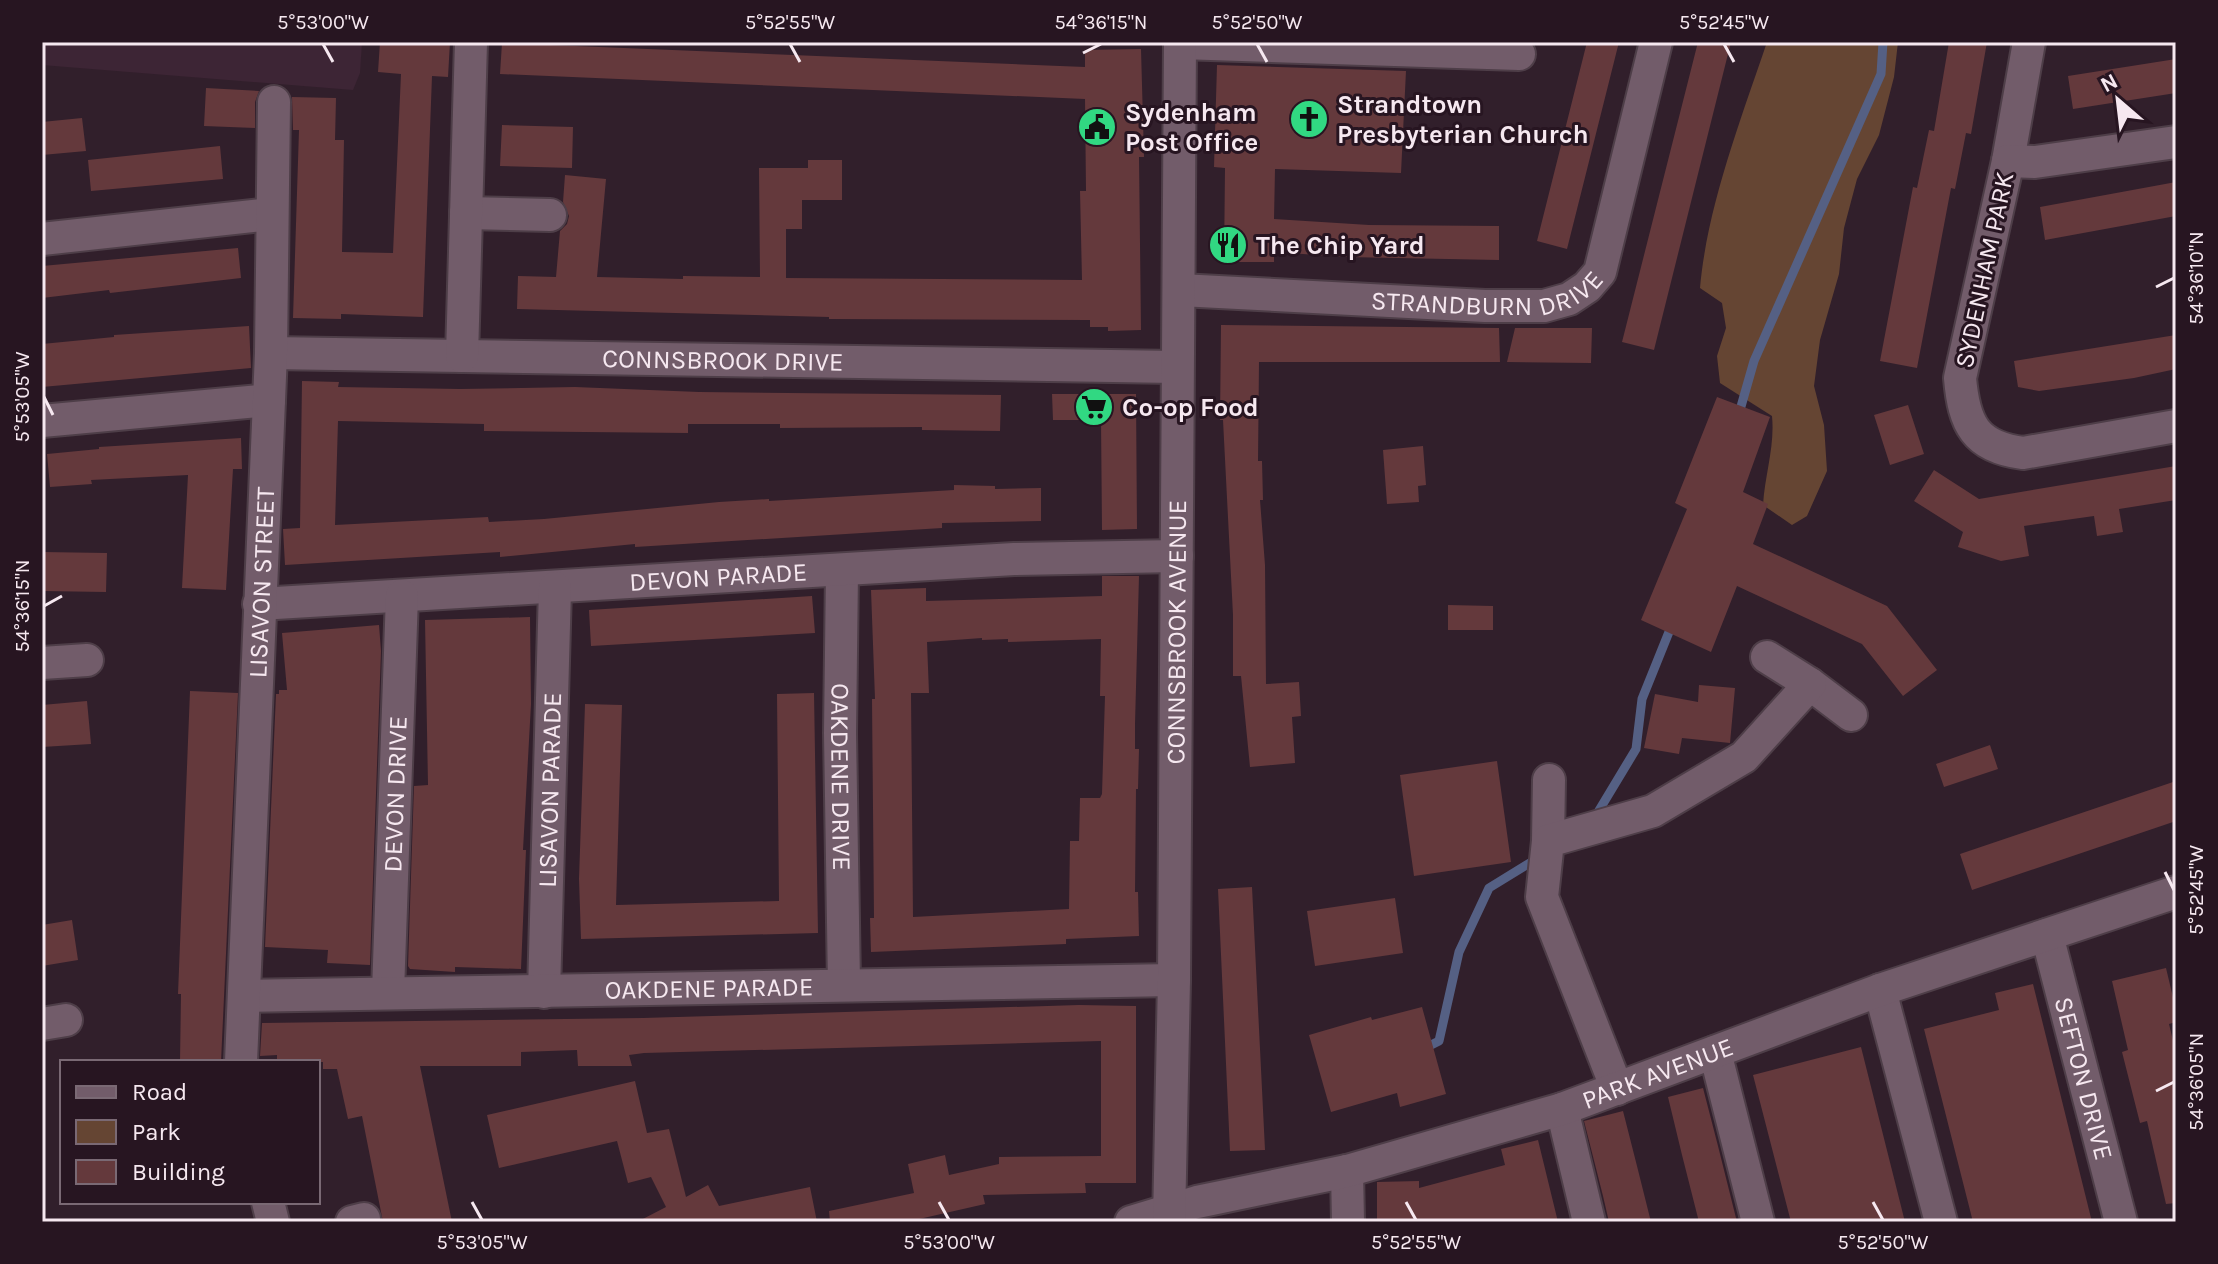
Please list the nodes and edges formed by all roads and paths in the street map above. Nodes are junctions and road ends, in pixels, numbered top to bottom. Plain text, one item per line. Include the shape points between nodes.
1 (471, 42) edge
2 (1656, 42) edge
3 (2029, 42) edge
4 (1180, 43) edge
5 (1519, 54) dead end
6 (274, 102) dead end
7 (2176, 142) edge
8 (2008, 161) junction
9 (466, 213) junction
10 (271, 214) junction
11 (550, 215) dead end
12 (42, 239) edge
13 (1180, 290) junction
14 (271, 353) junction
15 (462, 356) junction
16 (1176, 367) junction
17 (269, 400) junction
18 (42, 421) edge
19 (2176, 426) edge
20 (1177, 556) junction
21 (842, 571) junction
22 (555, 588) junction
23 (402, 596) junction
24 (259, 604) junction
25 (1767, 657) dead end
26 (87, 660) dead end
27 (42, 663) edge
28 (1810, 684) junction
29 (1851, 715) dead end
30 (1549, 780) dead end
31 (1548, 841) junction
32 (2176, 892) edge
33 (2047, 935) junction
34 (1174, 980) junction
35 (844, 984) junction
36 (1880, 990) junction
37 (388, 992) junction
38 (544, 992) junction
39 (245, 996) junction
40 (1715, 1052) junction
41 (241, 1060) edge
42 (1617, 1089) junction
43 (1562, 1109) junction
44 (1347, 1171) junction
45 (1169, 1216) edge
46 (1131, 1222) edge
47 (1348, 1222) edge
48 (1589, 1222) edge
49 (1758, 1222) edge
50 (1941, 1222) edge
51 (2121, 1222) edge

1 - 9 street
2 - 13 street, STRANDBURN DRIVE via 1600,272 1569,299 1544,306 1485,306
3 - 8 street, SYDENHAM PARK
4 - 5 street
4 - 13 street, CONNSBROOK AVENUE
6 - 10 street, LISAVON STREET
7 - 8 street via 2035,162
8 - 19 street, SYDENHAM PARK via 1960,378 1970,424 1999,450 2023,453
9 - 11 street
9 - 15 street
10 - 12 street
10 - 14 street, LISAVON STREET
13 - 16 street, CONNSBROOK AVENUE
14 - 15 street, CONNSBROOK DRIVE
14 - 17 street, LISAVON STREET
15 - 16 street, CONNSBROOK DRIVE
16 - 20 street, CONNSBROOK AVENUE
17 - 18 street
17 - 24 street, LISAVON STREET
20 - 21 street, DEVON PARADE via 1014,559
20 - 34 street, CONNSBROOK AVENUE
21 - 22 street, DEVON PARADE
21 - 35 street, OAKDENE DRIVE
22 - 23 street, DEVON PARADE
22 - 38 street, LISAVON PARADE
23 - 24 street, DEVON PARADE
23 - 37 street, DEVON DRIVE
24 - 39 street, LISAVON STREET
25 - 28 street
26 - 27 street
28 - 29 street
28 - 31 street via 1744,757 1653,811
30 - 31 street
31 - 42 street via 1542,897
32 - 33 street, PARK AVENUE
33 - 36 street, PARK AVENUE
33 - 51 street, SEFTON DRIVE
34 - 35 street, OAKDENE PARADE
34 - 45 street, CONNSBROOK AVENUE
35 - 38 street, OAKDENE PARADE
36 - 40 street, PARK AVENUE
36 - 50 street
37 - 38 street, OAKDENE PARADE
37 - 39 street, OAKDENE PARADE
39 - 41 street, LISAVON STREET
40 - 42 street, PARK AVENUE
40 - 49 street
42 - 43 street, PARK AVENUE
43 - 44 street, PARK AVENUE
43 - 48 street
44 - 45 street, PARK AVENUE
44 - 47 street
45 - 46 street, PARK AVENUE

